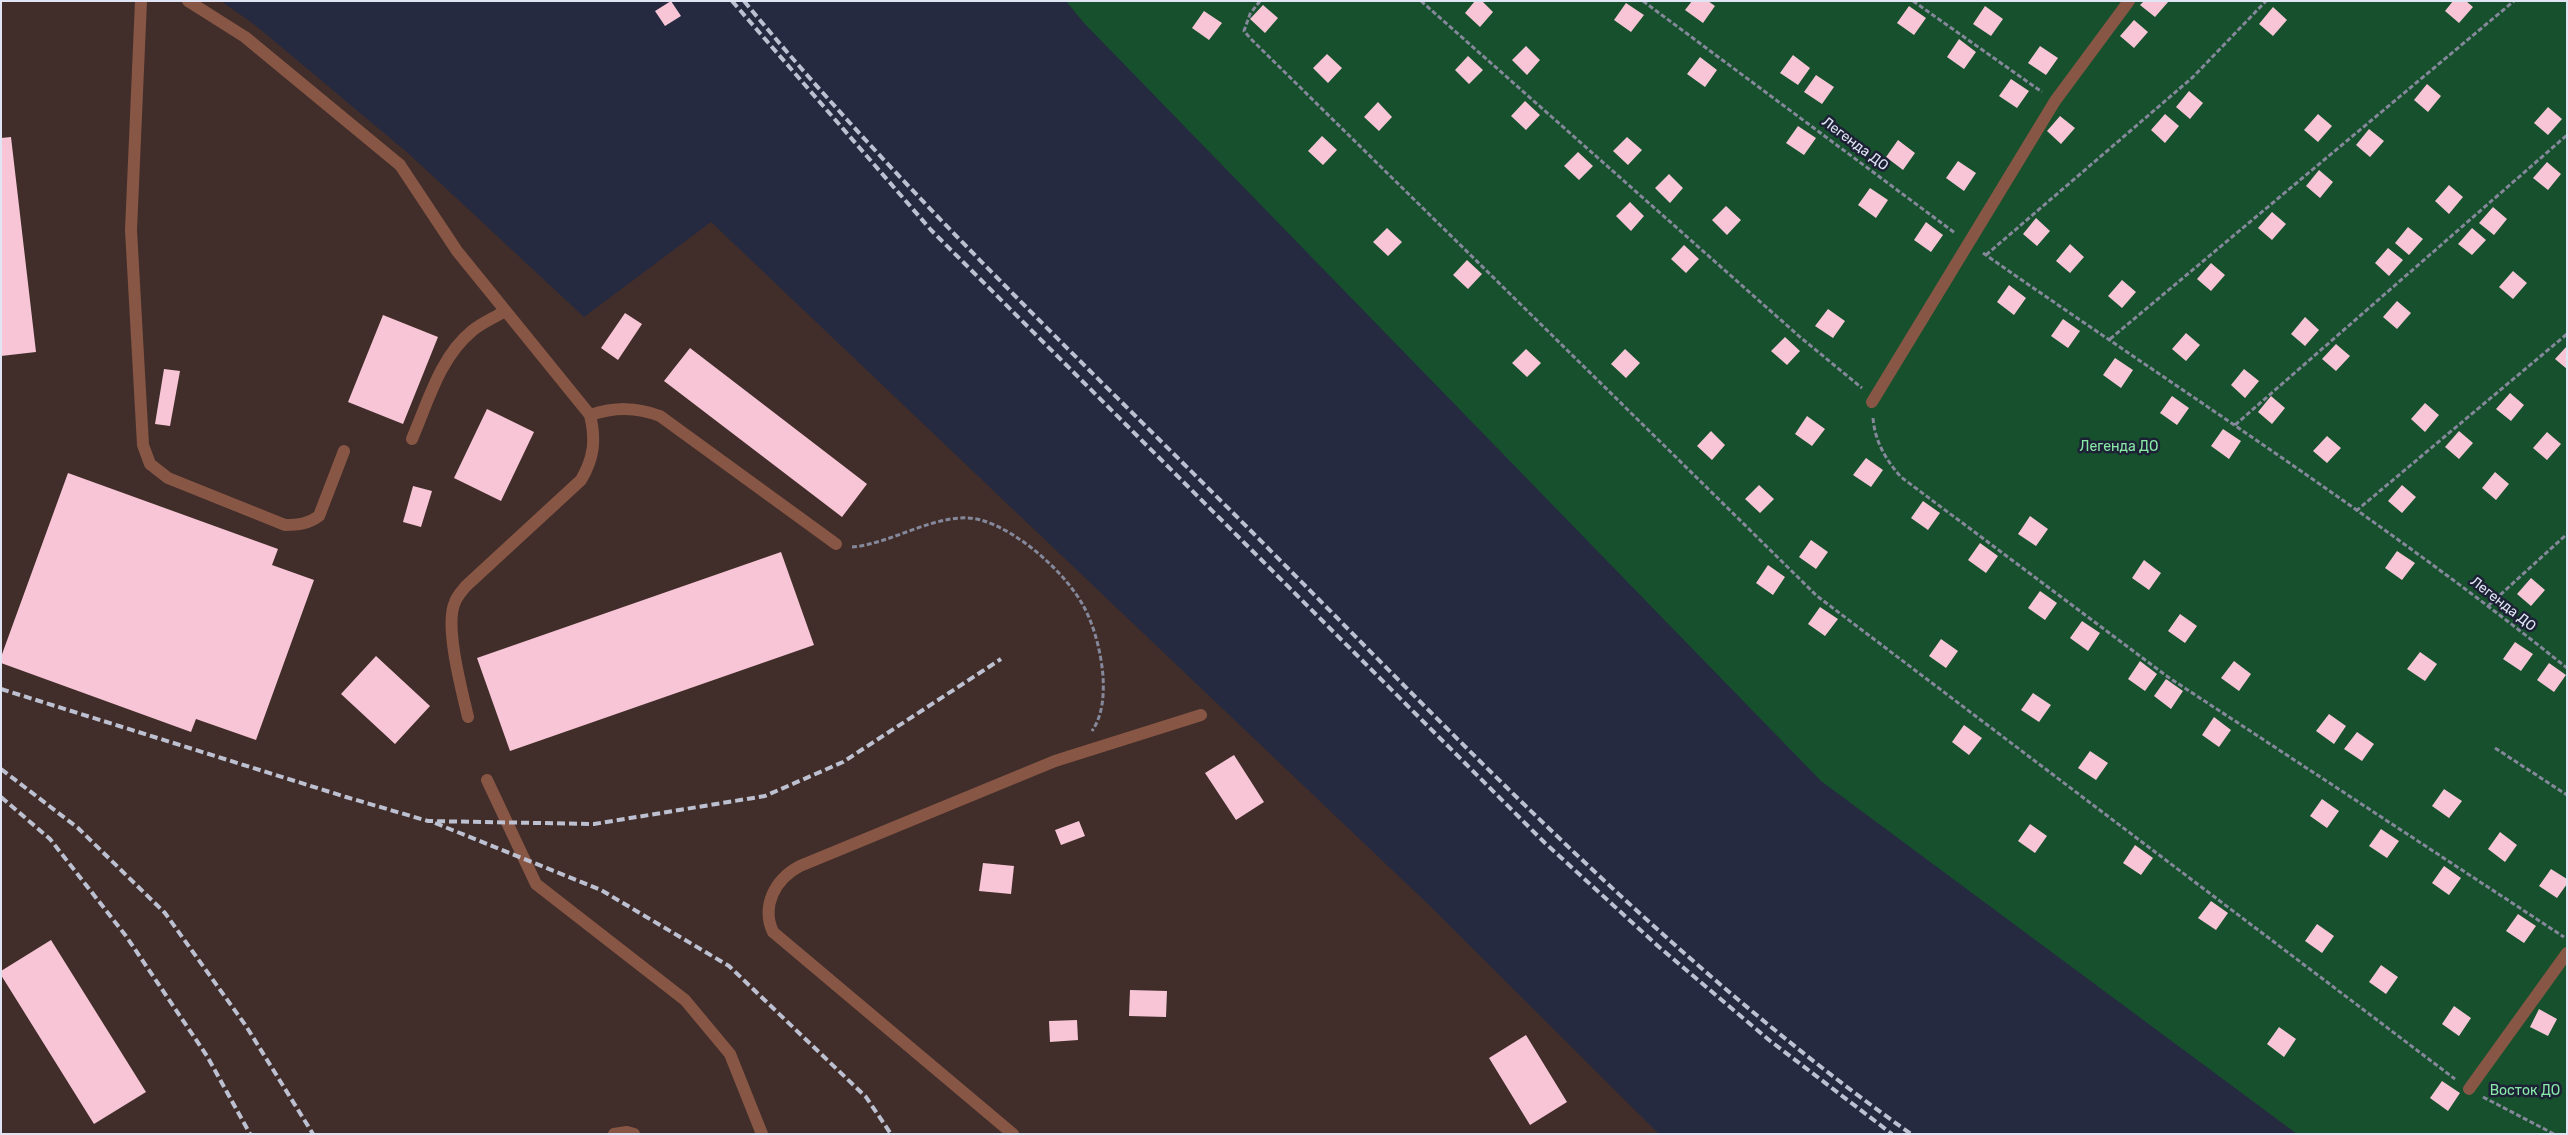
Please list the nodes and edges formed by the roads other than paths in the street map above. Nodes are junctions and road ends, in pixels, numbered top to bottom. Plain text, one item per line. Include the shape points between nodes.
1 (141, 1) edge
2 (188, 1) edge
3 (2129, 1) edge
4 (505, 311) junction
5 (1872, 402) road end
6 (590, 415) junction
7 (412, 439) dead end
8 (344, 451) dead end
9 (836, 544) road end
10 (1201, 715) dead end
11 (468, 717) dead end
12 (487, 780) dead end
13 (2567, 953) edge
14 (2469, 1090) road end
15 (614, 1134) edge
16 (634, 1134) edge
17 (762, 1134) edge
18 (1013, 1134) edge

1 - 8 lane via 131,230 143,445 150,464 168,478 285,525 298,526 319,516
2 - 4 lane via 245,37 400,166 457,251
3 - 5 lane via 2055,101
4 - 6 lane
4 - 7 lane via 473,330 458,344 446,362
6 - 9 lane via 610,409 628,409 660,416
6 - 11 lane via 595,435 593,452 590,466 581,480 466,586 454,602 452,624 457,668
10 - 18 lane via 1055,761 800,866 788,872 773,894 768,906 768,921 773,932
12 - 17 lane via 536,884 685,1000 730,1054
13 - 14 lane
15 - 16 lane

